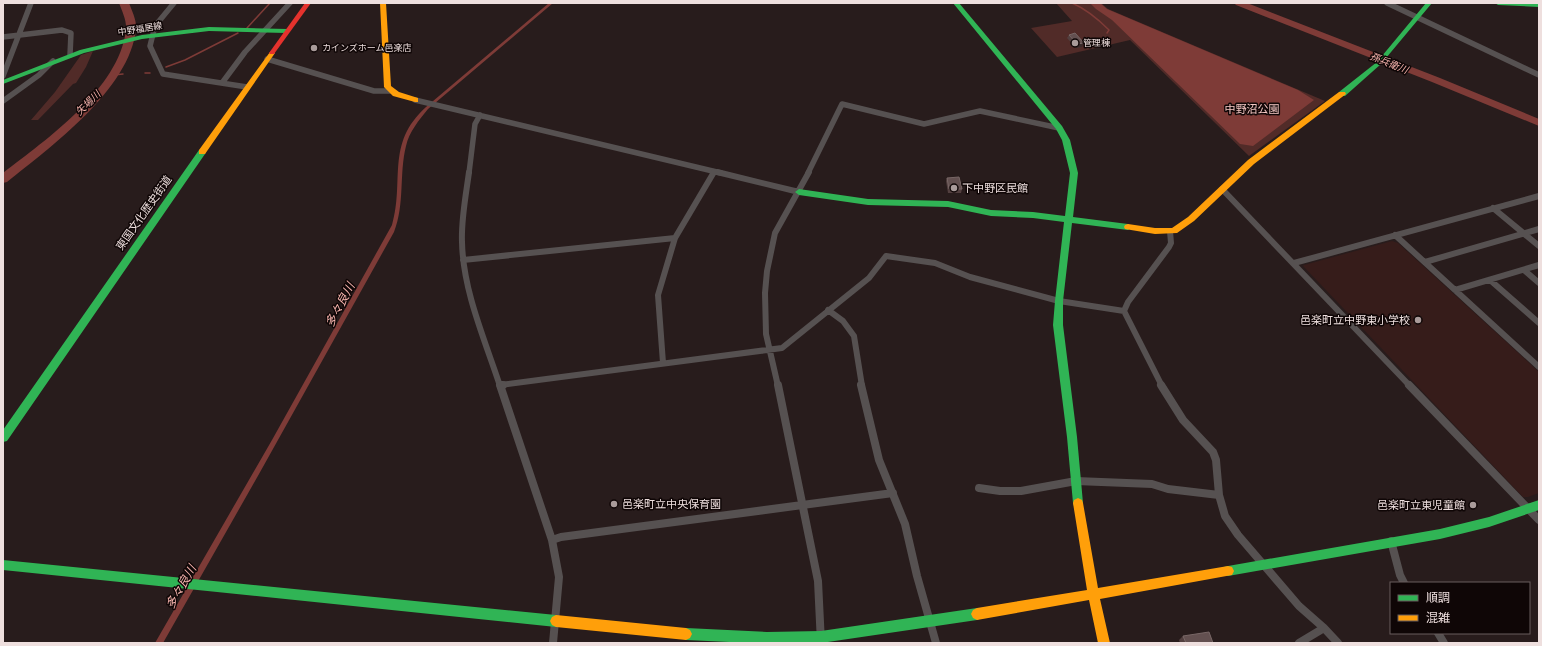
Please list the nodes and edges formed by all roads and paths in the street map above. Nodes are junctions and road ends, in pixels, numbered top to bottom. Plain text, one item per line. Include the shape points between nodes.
1 (31, 3) edge
2 (174, 3) edge
3 (290, 3) edge
4 (308, 3) edge
5 (383, 3) edge
6 (956, 3) edge
7 (1387, 3) edge
8 (1429, 3) edge
9 (1498, 3) edge
10 (1539, 5) edge
11 (1417, 16) junction
12 (266, 31) junction
13 (288, 31) junction
14 (19, 36) junction
15 (3, 37) edge
16 (150, 37) junction
17 (70, 55) junction
18 (267, 59) junction
19 (53, 61) junction
20 (1539, 75) edge
21 (3, 76) edge
22 (3, 82) edge
23 (222, 83) junction
24 (247, 87) junction
25 (390, 91) junction
26 (418, 101) joint
27 (3, 102) edge
28 (480, 115) junction
29 (1059, 128) junction
30 (714, 172) junction
31 (1222, 189) junction
32 (799, 192) junction
33 (1539, 196) edge
34 (1493, 208) junction
35 (1069, 220) junction
36 (1539, 229) edge
37 (1170, 231) junction
38 (1524, 233) junction
39 (1396, 235) junction
40 (675, 238) junction
41 (1539, 246) edge
42 (463, 260) junction
43 (1425, 262) junction
44 (1294, 263) junction
45 (1539, 265) edge
46 (1524, 270) junction
47 (1490, 280) junction
48 (1539, 283) edge
49 (1455, 290) junction
50 (1059, 301) junction
51 (828, 310) junction
52 (1124, 311) junction
53 (1539, 323) edge
54 (770, 351) junction
55 (663, 364) junction
56 (1539, 367) edge
57 (500, 385) junction
58 (3, 438) edge
59 (1076, 481) junction
60 (979, 488) dead end
61 (893, 493) junction
62 (1219, 495) junction
63 (802, 505) junction
64 (1539, 505) edge
65 (1528, 509) junction
66 (1539, 520) edge
67 (552, 540) junction
68 (1391, 541) junction
69 (1262, 564) junction
70 (3, 565) edge
71 (1404, 582) edge
72 (1093, 594) junction
73 (556, 621) junction
74 (930, 622) junction
75 (1324, 628) junction
76 (1439, 634) edge
77 (821, 640) edge
78 (553, 643) edge
79 (936, 643) edge
80 (1104, 643) edge
81 (1299, 643) edge
82 (1338, 643) edge
83 (1444, 643) edge

1 - 14 street
2 - 16 street via 154,26
3 - 12 street
4 - 13 main road, 東国文化歴史街道
5 - 25 main road via 386,71
6 - 29 main road
7 - 11 street
8 - 11 main road
9 - 10 main road
11 - 20 street
11 - 31 main road via 1383,59 1333,101 1251,162
12 - 13 main road, 中野福居線
12 - 16 main road, 中野福居線 via 222,29
12 - 23 street
13 - 18 main road, 東国文化歴史街道
14 - 15 street
14 - 17 street via 62,30 71,33
14 - 21 street
16 - 17 main road, 中野福居線 via 95,47
16 - 23 street via 150,46 163,74
17 - 19 main road, 中野福居線
18 - 24 main road, 東国文化歴史街道
18 - 25 street via 374,91
19 - 22 main road, 中野福居線
19 - 27 street
23 - 24 street
24 - 58 main road, 東国文化歴史街道
25 - 26 main road
26 - 28 street
28 - 30 street
28 - 42 street via 475,124 462,224
29 - 32 street via 980,111 924,124 842,104
29 - 35 main road via 1066,140 1074,173
30 - 32 street
30 - 40 street
31 - 37 main road via 1192,219
31 - 44 street
32 - 35 main road via 868,202 948,204 982,212
32 - 54 street via 775,233 766,271 766,334
33 - 34 street
34 - 38 street
34 - 39 street
35 - 37 main road
35 - 50 main road
36 - 38 street
37 - 52 street via 1169,247
38 - 41 street
38 - 43 street
39 - 43 street
39 - 44 street
40 - 42 street
40 - 55 street via 658,295
42 - 57 street via 477,316
43 - 49 street
44 - 65 street
45 - 46 street
46 - 47 street
46 - 48 street
47 - 49 street
47 - 53 street
49 - 56 street
50 - 51 street via 970,277 935,263 886,256 869,278
50 - 52 street
50 - 59 main road via 1058,325
51 - 54 street via 782,348
51 - 61 street via 843,321 854,336 859,375 878,460
52 - 62 street via 1138,343 1169,399 1183,420 1212,452 1216,460
54 - 55 street
54 - 63 street
55 - 57 street
57 - 67 street
59 - 60 street via 1022,491
59 - 62 street via 1152,484 1162,488
59 - 72 main road
61 - 63 street
61 - 74 street via 905,524
62 - 69 street via 1225,516
63 - 67 street
63 - 77 street via 818,581
64 - 65 main road
65 - 66 street
65 - 68 main road via 1440,534
67 - 73 street via 559,577
68 - 69 main road
68 - 71 street
69 - 72 main road
69 - 75 street via 1299,606
70 - 73 main road
72 - 74 main road
72 - 80 main road
73 - 77 main road via 735,637
73 - 78 street
74 - 77 main road
74 - 79 street
75 - 81 street
75 - 82 street
76 - 83 street

